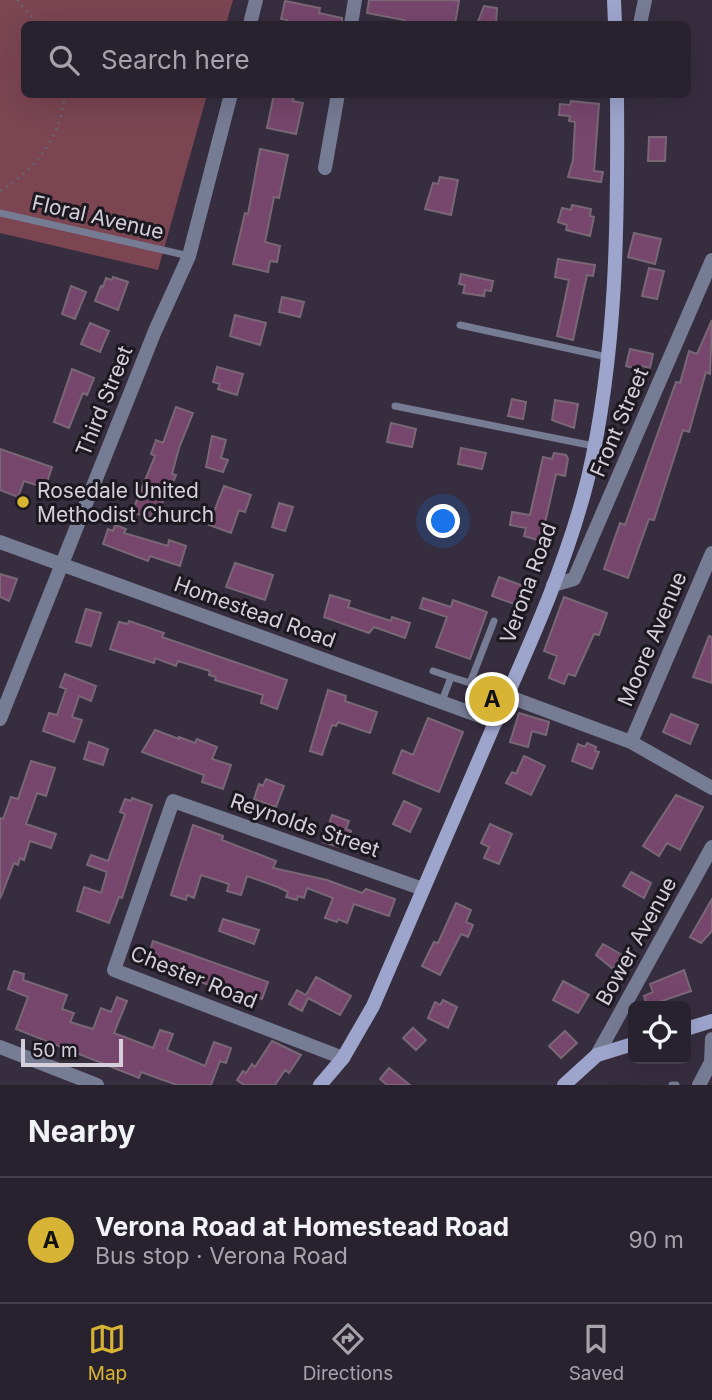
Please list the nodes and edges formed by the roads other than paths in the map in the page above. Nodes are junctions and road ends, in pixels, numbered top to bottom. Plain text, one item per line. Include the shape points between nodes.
1 (256, 0) edge
2 (355, 0) edge
3 (614, 0) edge
4 (645, 0) edge
5 (251, 21) edge
6 (352, 21) edge
7 (615, 21) edge
8 (641, 21) edge
9 (230, 98) edge
10 (337, 98) edge
11 (617, 98) edge
12 (325, 168) dead end
13 (0, 213) edge
14 (189, 256) junction
15 (712, 260) edge
16 (460, 326) dead end
17 (607, 357) junction
18 (395, 405) dead end
19 (594, 446) junction
20 (0, 542) edge
21 (712, 553) edge
22 (62, 565) junction
23 (553, 585) junction
24 (494, 621) dead end
25 (433, 671) dead end
26 (451, 677) junction
27 (507, 696) junction
28 (442, 701) junction
29 (3, 703) edge
30 (0, 719) edge
31 (496, 723) junction
32 (631, 742) junction
33 (712, 788) edge
34 (173, 802) joint
35 (712, 847) edge
36 (424, 888) junction
37 (712, 1021) edge
38 (691, 1027) edge
39 (712, 1040) edge
40 (628, 1046) edge
41 (0, 1047) edge
42 (597, 1055) junction
43 (343, 1058) junction
44 (97, 1085) edge
45 (320, 1085) edge
46 (564, 1085) edge
47 (699, 1085) edge

1 - 5 street
2 - 6 street
3 - 7 street
4 - 8 street
9 - 14 street, Third Street
10 - 12 street
11 - 17 street, Verona Road via 618,212
13 - 14 lane, Floral Avenue
14 - 22 street, Third Street
15 - 23 street, Front Street via 575,579
16 - 17 lane
17 - 19 street, Verona Road
18 - 19 lane
19 - 23 street, Verona Road
20 - 22 street, Homestead Road
21 - 32 street, Moore Avenue
22 - 28 street, Homestead Road
22 - 29 street, Third Street
23 - 27 street, Verona Road
24 - 26 lane via 470,683
25 - 26 lane
26 - 28 lane
27 - 31 street, Verona Road
27 - 32 street
28 - 31 street, Homestead Road
29 - 30 street, Third Street
31 - 36 street, Verona Road
32 - 33 street
34 - 36 street, Reynolds Street
34 - 43 street, Chester Road via 114,970
35 - 42 street, Bower Avenue
36 - 43 street, Verona Road via 373,1006
37 - 38 street
39 - 47 street via 711,1062
40 - 42 street
41 - 44 street
42 - 46 street
43 - 45 street, Verona Road

